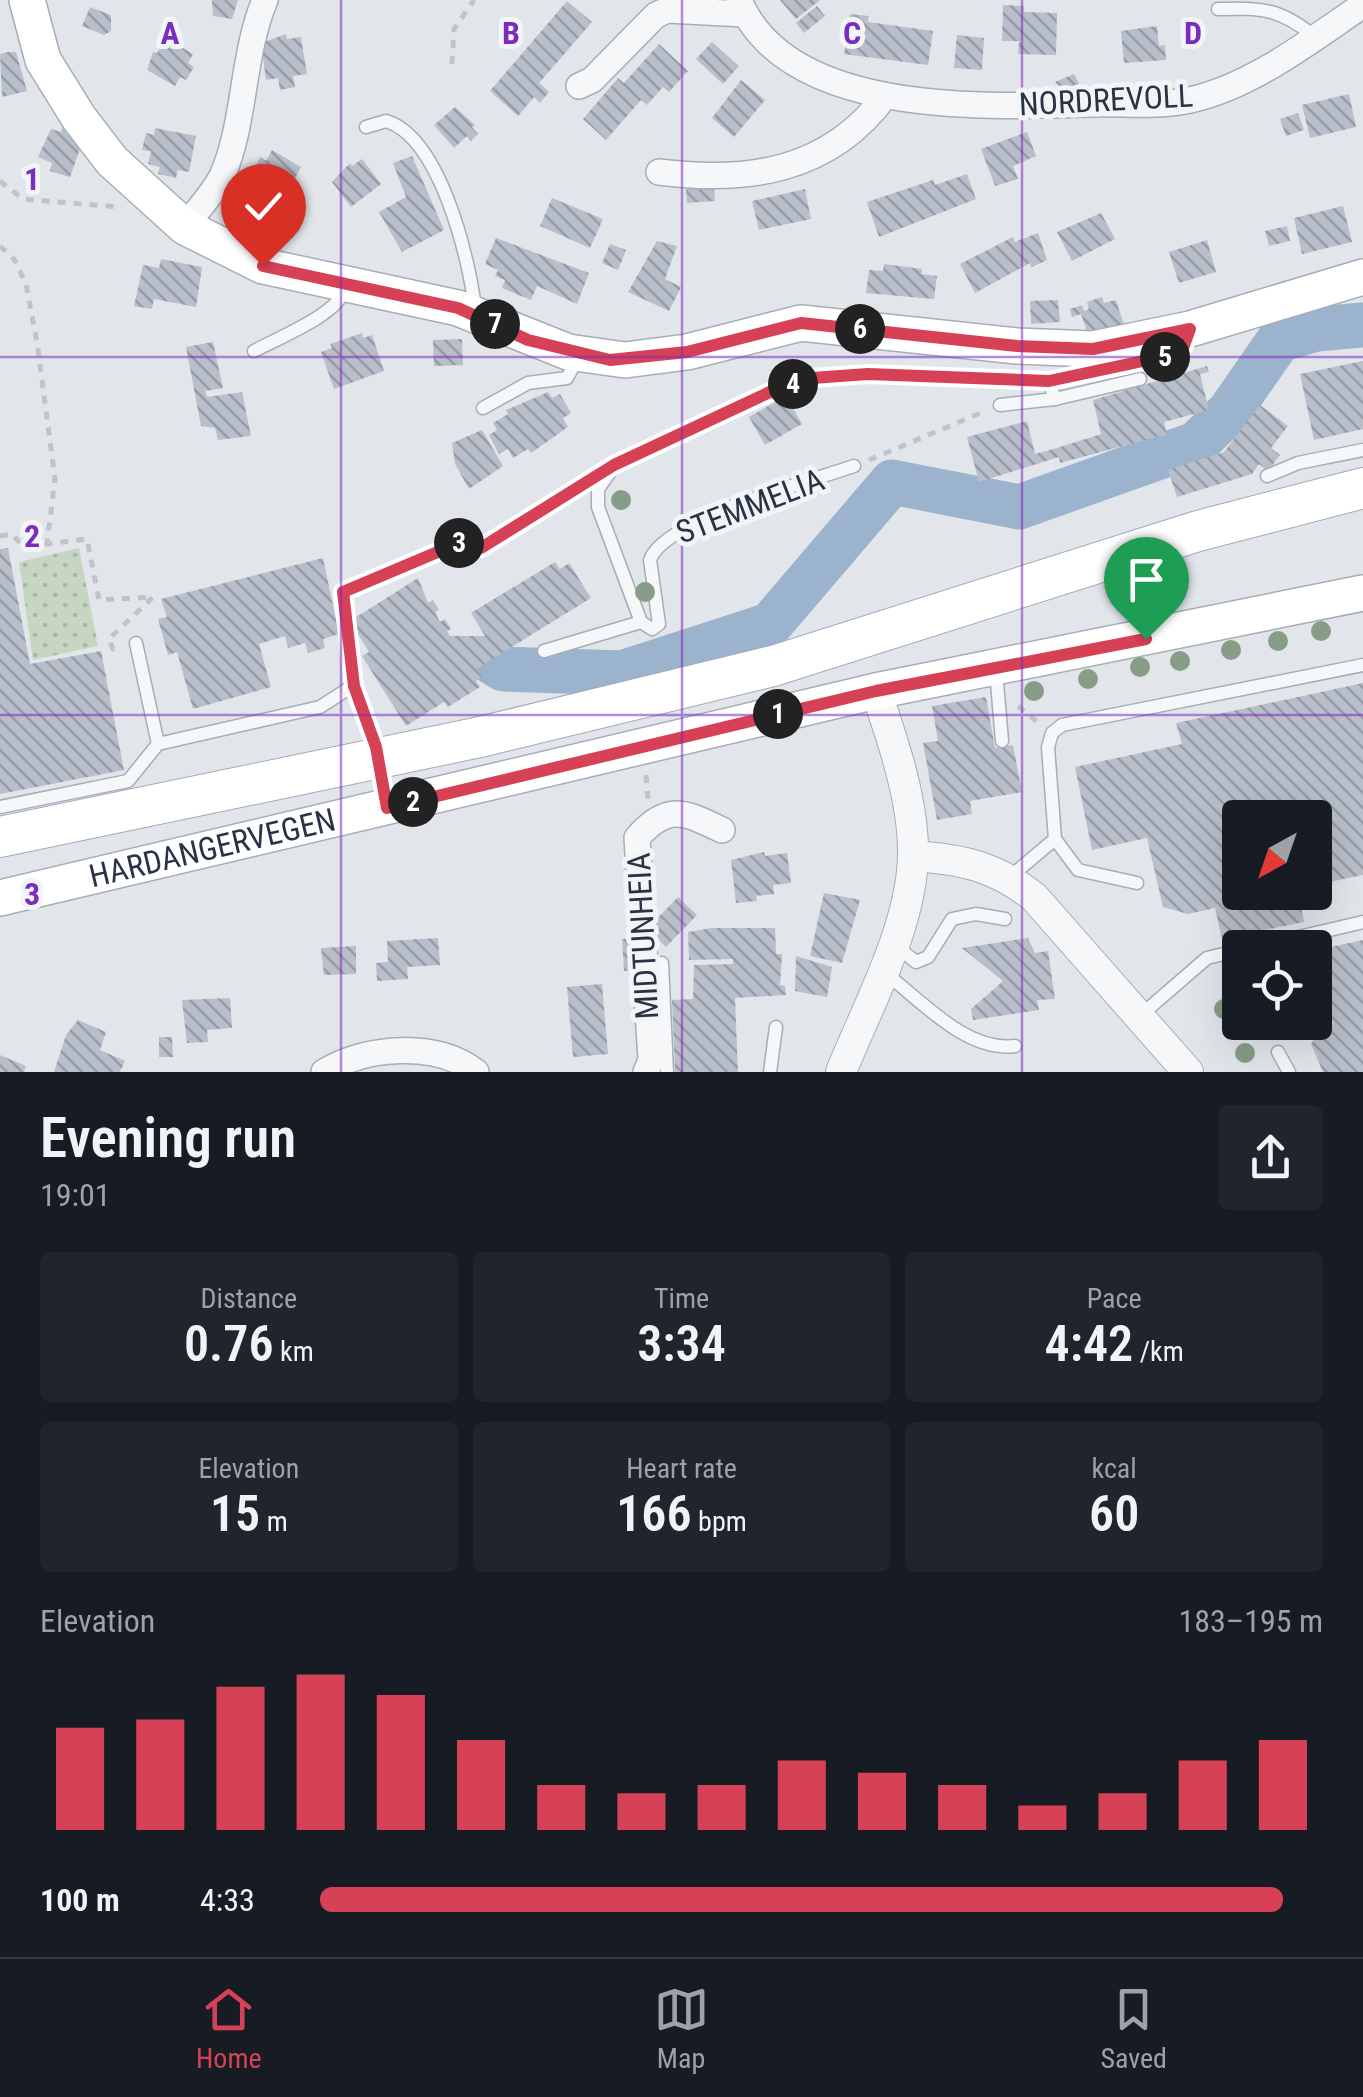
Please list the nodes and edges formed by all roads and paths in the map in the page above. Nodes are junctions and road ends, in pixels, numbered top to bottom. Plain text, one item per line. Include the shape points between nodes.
1 (27, 0) edge
2 (264, 0) edge
3 (474, 0) edge
4 (1363, 5) edge
5 (742, 7) edge
6 (1218, 9) dead end
7 (1315, 37) junction
8 (452, 64) dead end
9 (579, 86) dead end
10 (885, 96) junction
11 (366, 126) dead end
12 (659, 172) dead end
13 (0, 181) edge
14 (122, 205) dead end
15 (185, 226) junction
16 (0, 246) edge
17 (1363, 277) edge
18 (344, 286) junction
19 (476, 316) junction
20 (1190, 329) junction
21 (254, 352) dead end
22 (580, 354) junction
23 (1140, 379) dead end
24 (1049, 381) junction
25 (1055, 399) junction
26 (1000, 405) joint
27 (483, 408) dead end
28 (1363, 450) edge
29 (854, 466) joint
30 (606, 472) junction
31 (1267, 476) dead end
32 (1363, 488) edge
33 (0, 536) edge
34 (47, 544) junction
35 (481, 548) joint
36 (343, 592) joint
37 (1363, 593) edge
38 (641, 622) junction
39 (136, 643) joint
40 (544, 651) dead end
41 (1363, 665) edge
42 (995, 668) junction
43 (354, 686) junction
44 (876, 691) junction
45 (1014, 699) dead end
46 (1052, 733) junction
47 (1002, 741) dead end
48 (158, 744) junction
49 (644, 763) dead end
50 (384, 796) junction
51 (0, 808) edge
52 (651, 822) junction
53 (722, 830) dead end
54 (0, 838) edge
55 (1055, 839) junction
56 (913, 856) junction
57 (1010, 877) junction
58 (1137, 883) dead end
59 (0, 898) edge
60 (1005, 919) dead end
61 (1363, 922) edge
62 (1329, 930) edge
63 (1222, 954) edge
64 (889, 959) junction
65 (662, 964) dead end
66 (1139, 1016) junction
67 (776, 1027) dead end
68 (1016, 1046) dead end
69 (1278, 1052) dead end
70 (324, 1072) edge
71 (476, 1072) edge
72 (646, 1072) edge
73 (667, 1072) edge
74 (770, 1072) edge
75 (841, 1072) edge
76 (1188, 1072) edge
77 (1289, 1072) edge

1 - 15 main road via 43,60 79,118 112,161
2 - 15 street via 227,162
3 - 8 path via 454,29
4 - 7 street, NORDREVOLL
5 - 9 street, NORDREVOLL via 656,15
5 - 10 street, NORDREVOLL via 764,38 802,68
6 - 7 lane via 1266,8
7 - 10 street, NORDREVOLL via 1242,81 1190,100 969,106
10 - 12 street via 844,140 778,172 735,178
11 - 19 lane via 396,124 417,141 451,209
13 - 14 path via 40,203
15 - 18 main road via 263,266
16 - 34 path via 26,284 36,342 54,479
17 - 20 main road
18 - 19 main road
18 - 21 lane via 343,298 330,310
19 - 22 main road
20 - 22 main road via 1093,349 801,323 687,352 625,360
20 - 24 lane via 1183,348 1171,355
22 - 27 lane via 567,378 528,383
23 - 25 lane
24 - 25 lane
24 - 30 lane via 812,378
25 - 26 lane
26 - 29 path
28 - 31 lane
29 - 38 lane, STEMMELIA via 666,536 650,560 660,624 652,629
30 - 35 lane
30 - 38 lane via 598,507
32 - 54 main road, HARDANGERVEGEN via 1198,531 773,666
33 - 34 path
34 - 39 path via 87,539 99,600 153,597 109,640 113,649
35 - 36 path via 459,543
36 - 43 lane
37 - 42 main road, HARDANGERVEGEN
38 - 40 lane
39 - 48 lane
41 - 46 lane via 1072,722
42 - 44 main road, HARDANGERVEGEN
42 - 47 lane
43 - 48 lane via 320,707
43 - 50 lane, bridge via 376,747
44 - 50 main road, HARDANGERVEGEN
44 - 56 street
45 - 46 path
46 - 55 lane
48 - 51 lane via 128,781
49 - 52 path
50 - 59 main road, HARDANGERVEGEN
52 - 53 street, MIDTUNHEIA via 670,812
52 - 72 street, MIDTUNHEIA via 638,838
55 - 57 lane
55 - 58 lane via 1078,870
56 - 57 street via 966,860
56 - 64 street
57 - 66 street
60 - 64 lane via 952,919 928,957
61 - 62 lane
63 - 66 lane via 1207,958
64 - 68 lane via 967,1036 984,1045
64 - 75 street
65 - 73 lane
66 - 76 street
67 - 74 lane
69 - 77 lane
70 - 71 street via 367,1055 420,1049

